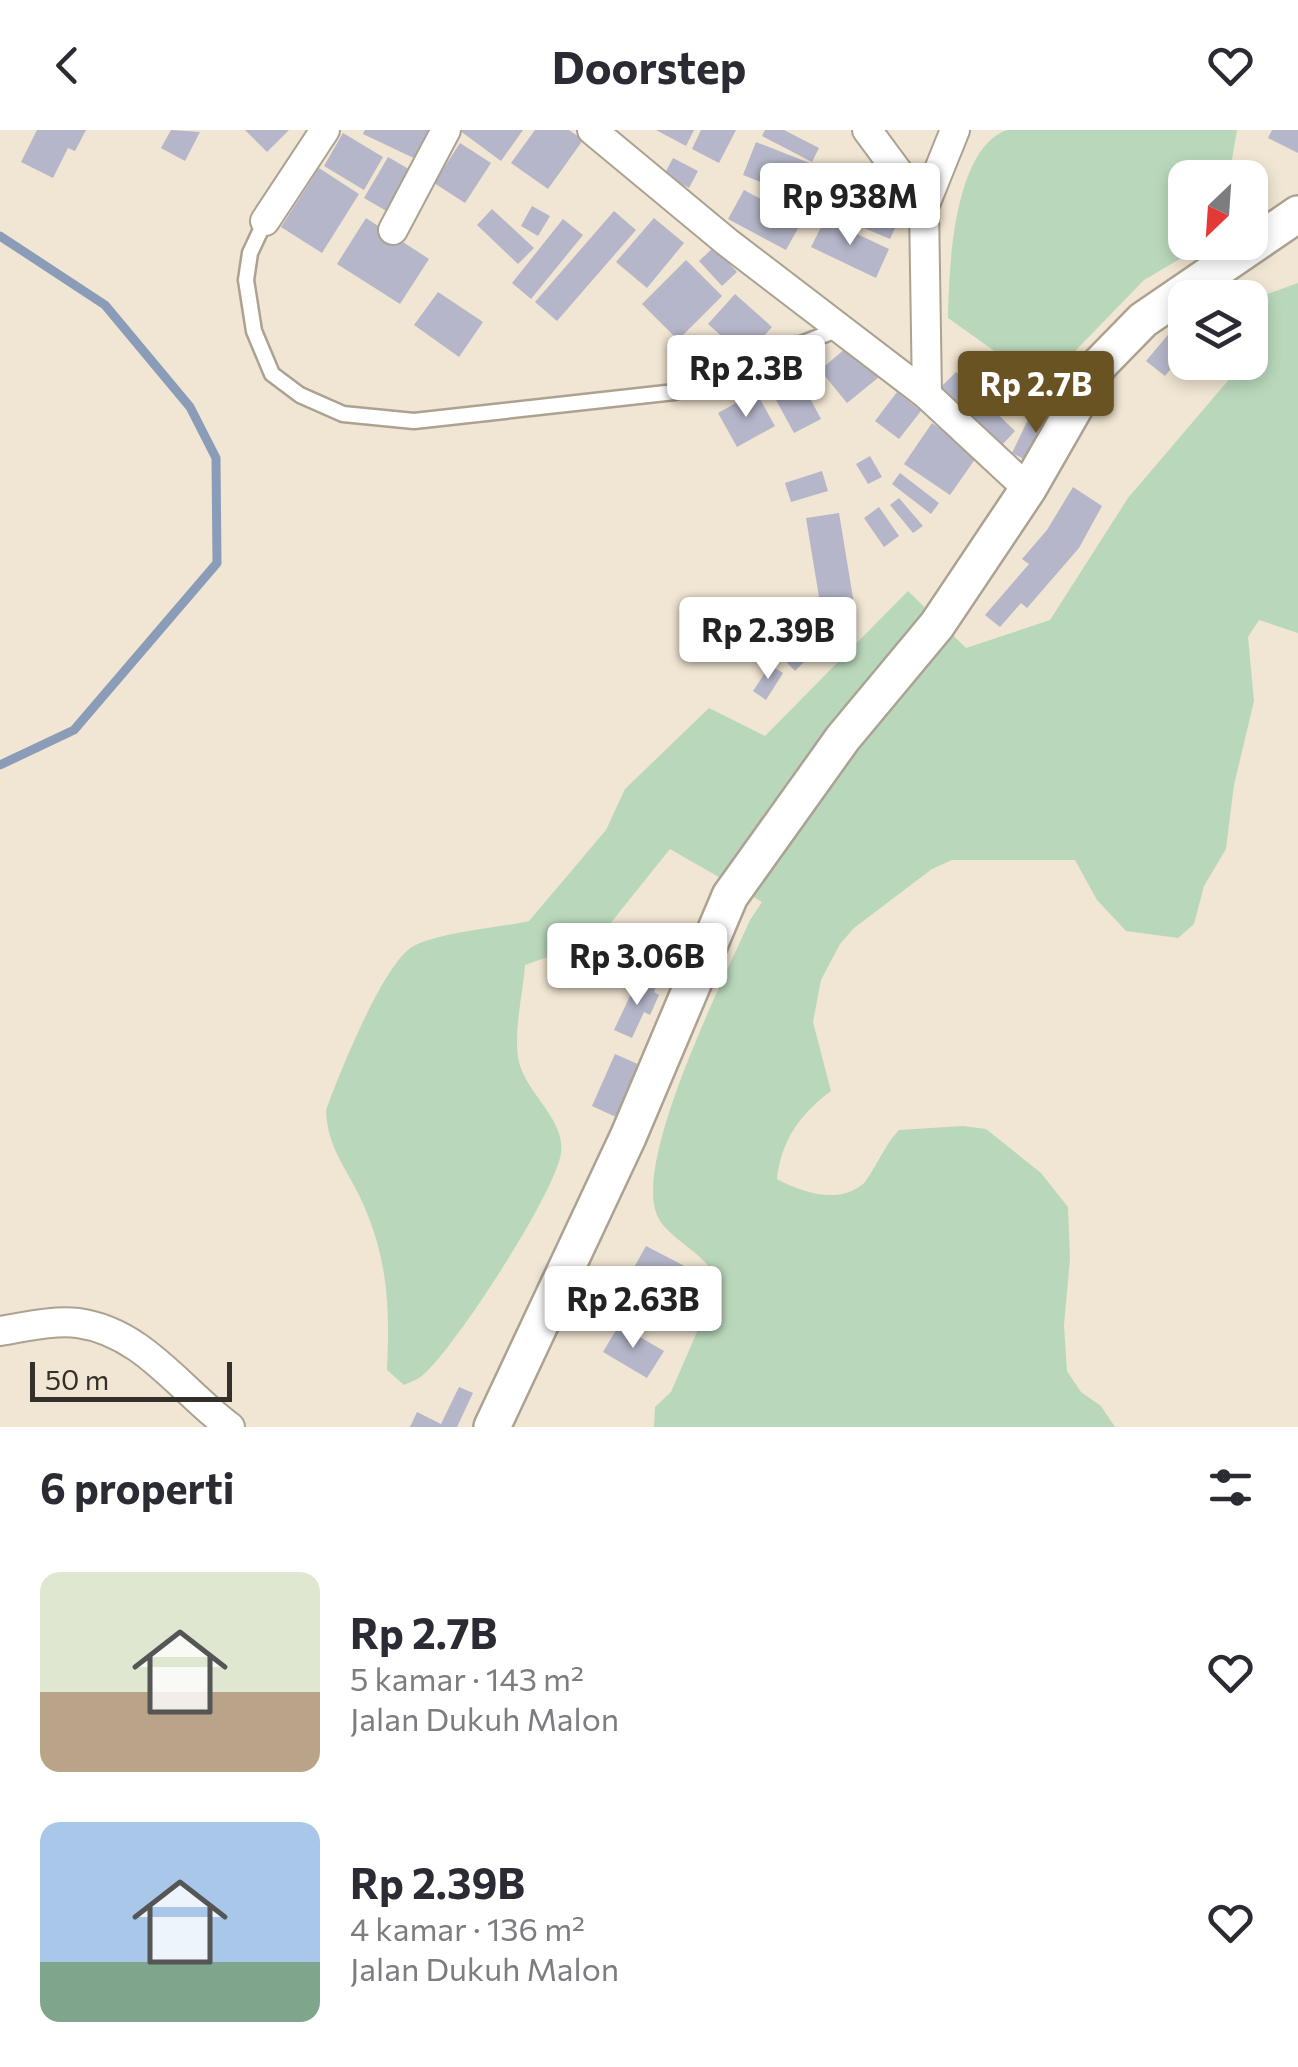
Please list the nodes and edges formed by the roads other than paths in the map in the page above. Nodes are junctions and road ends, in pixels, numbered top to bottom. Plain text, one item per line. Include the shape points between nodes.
1 (325, 130) edge
2 (446, 130) edge
3 (592, 130) edge
4 (868, 130) edge
5 (955, 130) edge
6 (924, 207) junction
7 (1298, 214) edge
8 (265, 221) joint
9 (393, 230) dead end
10 (843, 328) junction
11 (927, 395) junction
12 (1028, 489) junction
13 (0, 1330) edge
14 (230, 1427) edge
15 (492, 1427) edge

1 - 8 street
2 - 9 street
3 - 10 street
4 - 6 street
5 - 6 street
6 - 11 street
7 - 12 street via 1143,320 1099,366
8 - 10 lane via 246,280 254,331 272,374 343,414 414,421 675,392
10 - 11 street
11 - 12 street
12 - 15 street via 937,625 843,738 730,896 628,1138
13 - 14 street via 74,1322 104,1328 135,1342

